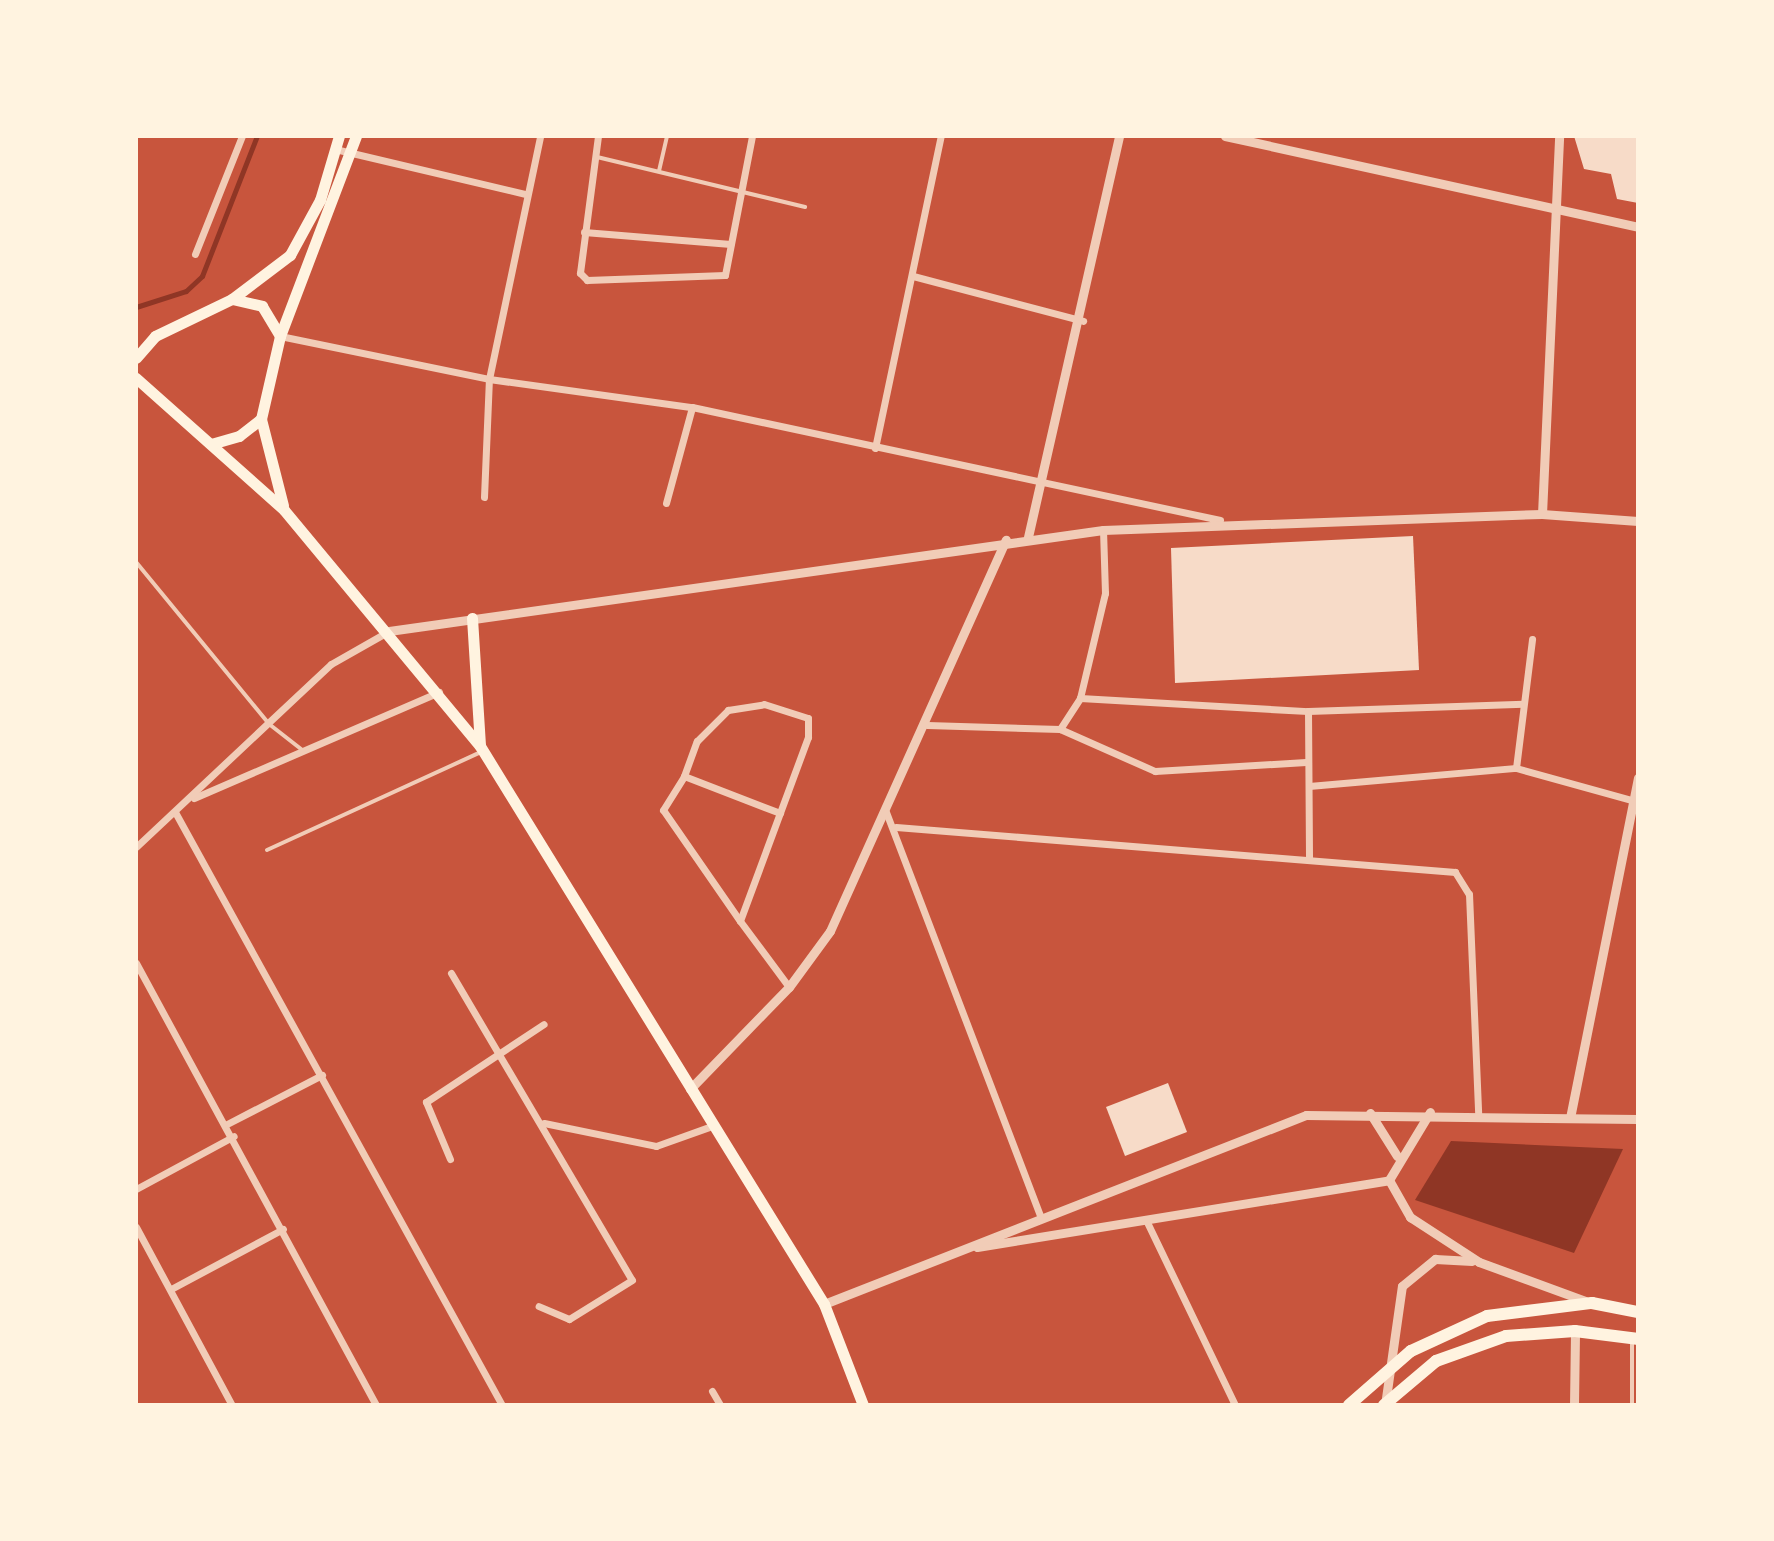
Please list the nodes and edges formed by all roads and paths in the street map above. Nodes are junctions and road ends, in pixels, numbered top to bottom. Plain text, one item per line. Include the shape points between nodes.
1 (242, 136) edge
2 (339, 136) edge
3 (356, 136) edge
4 (540, 136) edge
5 (598, 136) edge
6 (667, 136) edge
7 (752, 136) edge
8 (941, 136) edge
9 (1119, 136) edge
10 (1225, 136) edge
11 (1559, 136) edge
12 (335, 149) junction
13 (351, 154) junction
14 (594, 156) junction
15 (659, 171) junction
16 (740, 193) junction
17 (526, 194) junction
18 (1554, 206) junction
19 (805, 207) dead end
20 (1638, 227) edge
21 (584, 232) junction
22 (731, 244) junction
23 (195, 254) dead end
24 (913, 276) junction
25 (232, 299) junction
26 (1083, 321) junction
27 (155, 336) junction
28 (280, 336) junction
29 (136, 339) edge
30 (136, 358) edge
31 (136, 378) edge
32 (489, 379) junction
33 (692, 407) junction
34 (261, 419) junction
35 (211, 444) junction
36 (875, 448) junction
37 (1043, 487) junction
38 (484, 497) dead end
39 (666, 503) dead end
40 (284, 510) junction
41 (1542, 514) junction
42 (1220, 520) junction
43 (1638, 521) edge
44 (1103, 530) junction
45 (1028, 537) junction
46 (1006, 540) junction
47 (136, 562) edge
48 (472, 618) junction
49 (389, 631) junction
50 (1532, 639) dead end
51 (441, 692) junction
52 (1080, 698) junction
53 (1523, 704) junction
54 (1308, 711) junction
55 (269, 724) junction
56 (927, 725) junction
57 (1060, 729) junction
58 (482, 748) junction
59 (303, 751) junction
60 (1306, 762) junction
61 (1516, 768) junction
62 (684, 776) junction
63 (1638, 778) edge
64 (1309, 786) junction
65 (188, 801) junction
66 (1635, 801) junction
67 (175, 812) junction
68 (886, 812) junction
69 (780, 813) junction
70 (896, 827) junction
71 (136, 847) edge
72 (267, 850) dead end
73 (1309, 857) junction
74 (740, 921) junction
75 (136, 963) edge
76 (451, 973) dead end
77 (789, 987) junction
78 (544, 1024) dead end
79 (499, 1052) junction
80 (322, 1075) junction
81 (690, 1089) junction
82 (1430, 1112) junction
83 (1370, 1113) junction
84 (1478, 1113) junction
85 (1570, 1118) junction
86 (1638, 1119) edge
87 (544, 1123) junction
88 (227, 1124) junction
89 (712, 1126) junction
90 (234, 1136) junction
91 (1397, 1156) junction
92 (450, 1159) dead end
93 (1389, 1180) junction
94 (137, 1188) edge
95 (1040, 1215) junction
96 (1146, 1220) junction
97 (136, 1227) edge
98 (283, 1229) junction
99 (966, 1248) junction
100 (1479, 1262) junction
101 (171, 1289) junction
102 (1592, 1303) junction
103 (824, 1304) junction
104 (539, 1306) dead end
105 (1638, 1312) edge
106 (1575, 1331) junction
107 (1635, 1339) edge
108 (1389, 1368) junction
109 (712, 1391) dead end
110 (232, 1405) edge
111 (376, 1405) edge
112 (502, 1405) edge
113 (720, 1405) edge
114 (863, 1405) edge
115 (1235, 1405) edge
116 (1349, 1405) edge
117 (1384, 1405) edge
118 (1574, 1405) edge
119 (1632, 1405) edge

1 - 23 street
2 - 12 main road
3 - 13 main road
4 - 17 street
5 - 14 street
6 - 15 lane
7 - 16 street
8 - 24 street
9 - 26 street
10 - 18 street
11 - 18 street
12 - 13 street
12 - 25 main road via 290,255
13 - 17 street
13 - 28 main road
14 - 15 lane
14 - 21 street
15 - 16 lane
16 - 19 lane
16 - 22 street
17 - 32 street
18 - 20 street
18 - 41 street
21 - 22 street
21 - 22 street via 581,278 723,276
24 - 26 street
24 - 36 street
25 - 27 main road
25 - 28 main road via 262,306
26 - 37 street
27 - 29 main road
27 - 30 main road
28 - 32 street
28 - 34 main road
31 - 35 main road
32 - 33 street
32 - 38 street
33 - 36 street
33 - 39 street
34 - 35 main road via 239,436
34 - 40 main road
35 - 40 main road
36 - 37 street
37 - 42 street
37 - 45 street
40 - 49 main road
41 - 42 street
41 - 43 street
42 - 44 street
44 - 45 street
44 - 52 street via 1105,593
45 - 46 street
46 - 48 street
46 - 56 street
47 - 55 lane
48 - 49 street
48 - 58 main road
49 - 51 main road
49 - 55 street via 331,664
50 - 53 street
51 - 58 main road
51 - 59 street
52 - 54 street
52 - 57 street
53 - 54 street
53 - 61 street
54 - 60 street
55 - 59 lane
55 - 65 street
56 - 57 street
56 - 68 street
57 - 60 street via 1155,771
58 - 72 lane
58 - 81 main road
59 - 65 street
60 - 64 street
61 - 64 street
61 - 66 street
62 - 69 street
62 - 69 street via 697,741 728,710 755,704 803,713 808,737
62 - 74 street via 663,810 666,820
63 - 66 street
64 - 73 street
65 - 67 street
66 - 85 street
67 - 71 street
67 - 80 street
68 - 70 street
68 - 77 street via 830,931
69 - 74 street
70 - 73 street
70 - 95 street
73 - 84 street via 1441,868 1466,883
74 - 77 street
75 - 88 street
76 - 79 street
77 - 81 street
78 - 79 street
79 - 87 street
79 - 92 street via 426,1102
80 - 88 street
80 - 112 street
81 - 89 main road
82 - 83 street
82 - 84 street
82 - 91 street
83 - 91 street
83 - 95 street via 1271,1124
84 - 85 street
85 - 86 street
87 - 89 street via 656,1146
87 - 104 street via 632,1282 569,1319
88 - 90 street
89 - 103 main road
90 - 94 street
90 - 98 street
91 - 93 street
93 - 96 street
93 - 100 street via 1422,1230
95 - 99 street
96 - 99 street
96 - 115 street
97 - 101 street
98 - 101 street
98 - 111 street
99 - 103 street
100 - 102 street
100 - 108 street via 1435,1259 1410,1275 1395,1308
101 - 110 street
102 - 105 highway
102 - 108 highway via 1487,1316 1438,1336
103 - 114 main road
106 - 107 highway
106 - 117 highway via 1506,1336 1463,1349
106 - 118 street
107 - 119 lane
108 - 116 highway
108 - 117 street
109 - 113 street

